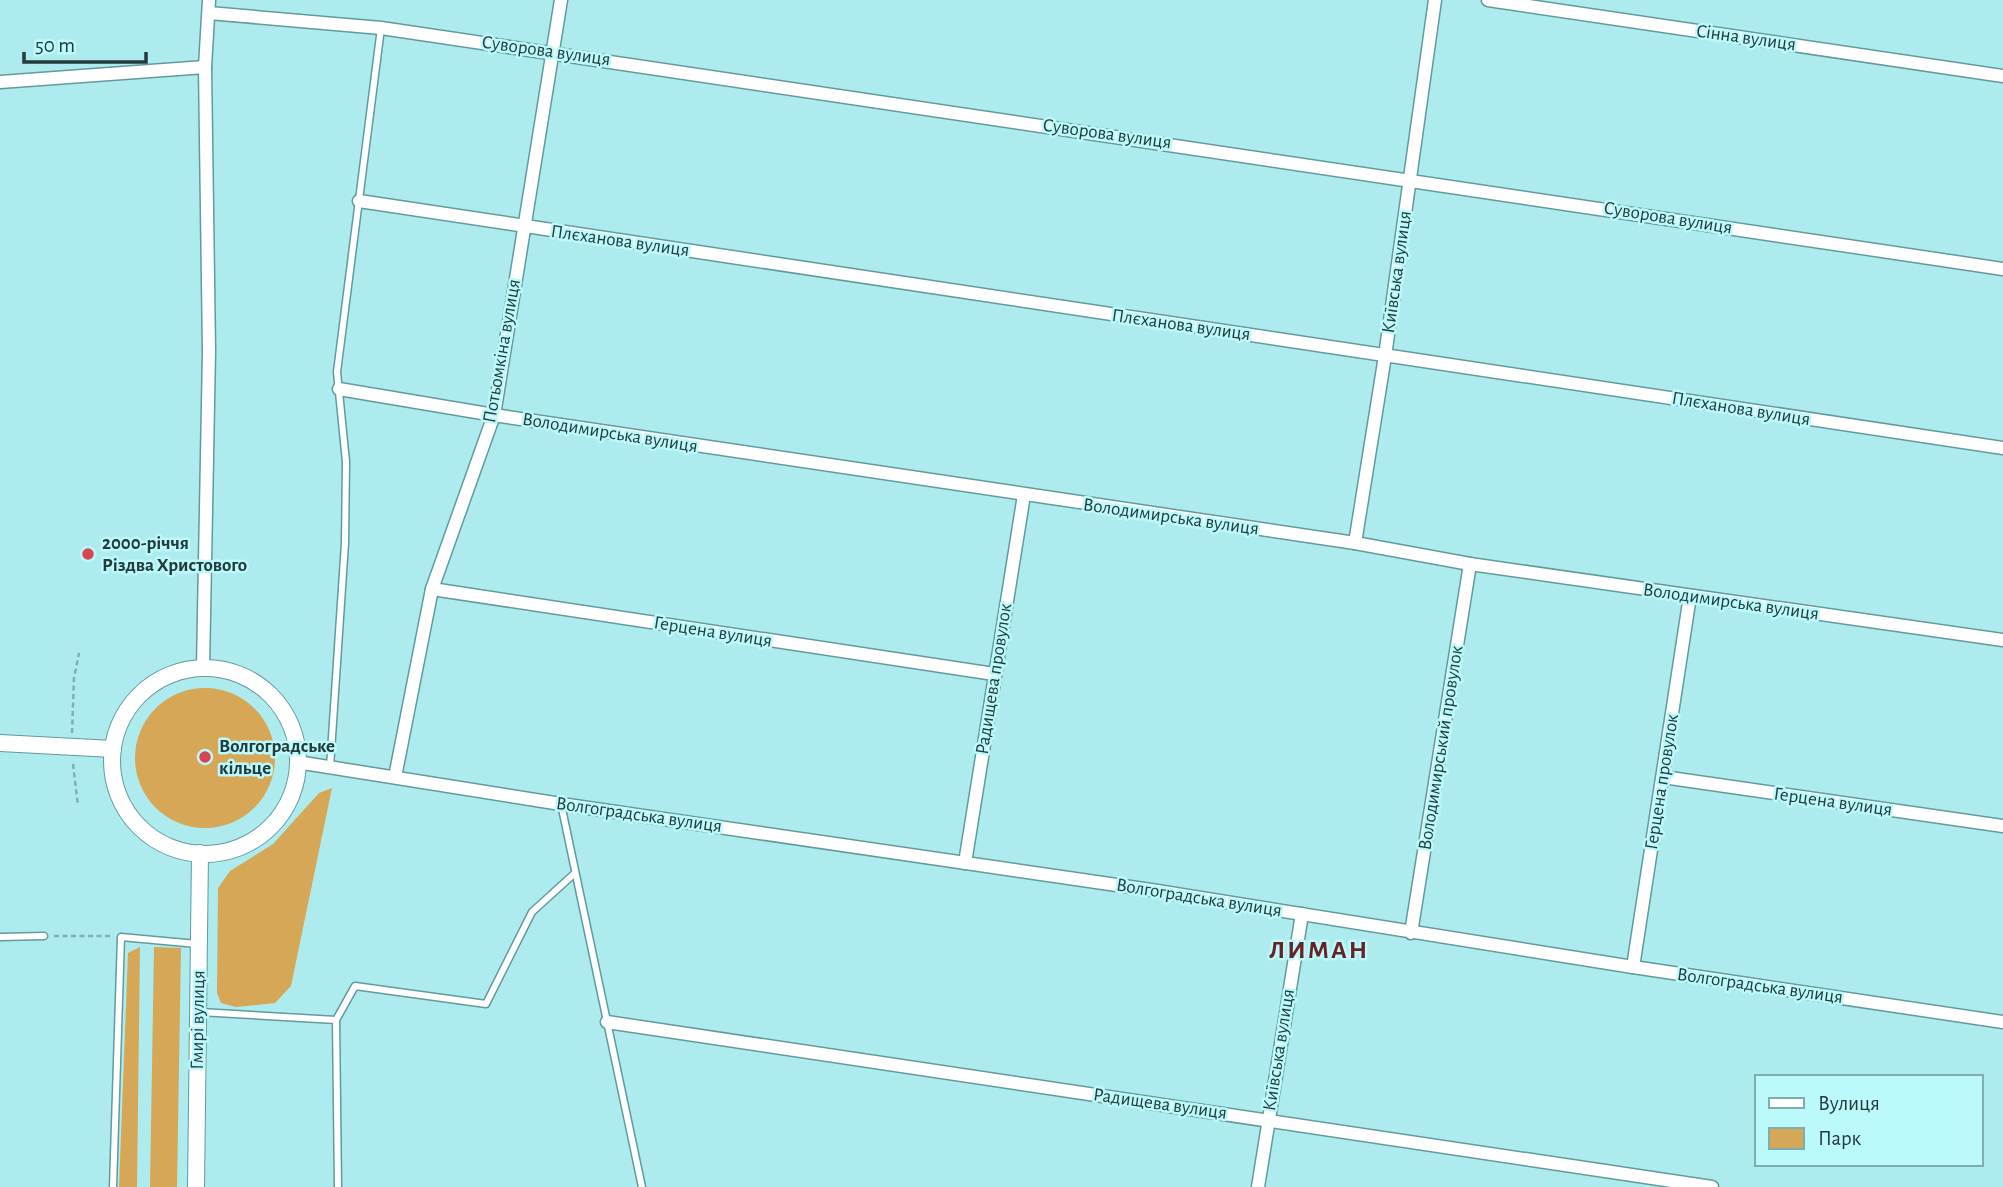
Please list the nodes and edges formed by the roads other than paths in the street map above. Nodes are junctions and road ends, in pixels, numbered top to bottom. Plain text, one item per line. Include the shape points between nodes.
1 (561, 0) edge
2 (1435, 0) edge
3 (1488, 0) edge
4 (209, 6) edge
5 (380, 28) junction
6 (554, 52) junction
7 (205, 67) junction
8 (2003, 76) edge
9 (0, 82) edge
10 (1410, 179) junction
11 (359, 201) junction
12 (524, 227) junction
13 (2003, 269) edge
14 (1385, 356) junction
15 (339, 389) junction
16 (494, 415) junction
17 (2003, 448) edge
18 (1024, 495) junction
19 (1355, 543) junction
20 (1470, 564) junction
21 (432, 589) junction
22 (1690, 596) junction
23 (2003, 640) edge
24 (202, 668) junction
25 (994, 674) junction
26 (0, 743) edge
27 (113, 749) junction
28 (297, 762) junction
29 (330, 767) junction
30 (396, 777) junction
31 (1663, 777) junction
32 (561, 804) junction
33 (2003, 827) edge
34 (200, 853) junction
35 (965, 863) junction
36 (575, 873) junction
37 (1302, 914) junction
38 (1411, 933) junction
39 (44, 936) road end
40 (0, 937) edge
41 (199, 944) junction
42 (1633, 967) junction
43 (198, 1012) junction
44 (336, 1020) junction
45 (607, 1021) junction
46 (2003, 1022) edge
47 (1268, 1120) junction
48 (113, 1187) edge
49 (196, 1187) edge
50 (338, 1187) edge
51 (642, 1187) edge
52 (1258, 1187) edge
53 (1712, 1187) edge

1 - 6 street, Потьомкіна вулиця
2 - 10 street, Київська вулиця
3 - 8 street, Сінна вулиця
4 - 5 street, Суворова вулиця
4 - 7 street
5 - 6 street, Суворова вулиця
5 - 11 lane
6 - 10 street, Суворова вулиця
6 - 12 street, Потьомкіна вулиця
7 - 9 street
7 - 24 street via 209,351
10 - 13 street, Суворова вулиця
10 - 14 street, Київська вулиця
11 - 12 street, Плєханова вулиця
11 - 15 lane via 337,372
12 - 14 street, Плєханова вулиця
12 - 16 street, Потьомкіна вулиця
14 - 17 street, Плєханова вулиця
14 - 19 street, Київська вулиця
15 - 16 street, Володимирська вулиця
15 - 29 lane via 346,462 345,530
16 - 18 street, Володимирська вулиця
16 - 21 street, Потьомкіна вулиця
18 - 19 street, Володимирська вулиця
18 - 25 street, Радищева провулок
19 - 20 street, Володимирська вулиця
20 - 22 street, Володимирська вулиця
20 - 38 street, Володимирський провулок
21 - 25 street, Герцена вулиця
21 - 30 street, Потьомкіна вулиця
22 - 23 street, Володимирська вулиця
22 - 31 street, Герцена провулок
24 - 27 street via 177,672 135,699 121,721
24 - 28 street via 229,671 254,681 274,698 289,720
25 - 35 street, Радищева провулок
26 - 27 street
27 - 34 street via 114,778 124,807 137,823 170,847
28 - 29 street, Волгоградська вулиця
28 - 34 street via 287,806 273,825 235,849
29 - 30 street, Волгоградська вулиця
30 - 32 street, Волгоградська вулиця
31 - 33 street, Герцена вулиця
31 - 42 street, Герцена провулок
32 - 35 street, Волгоградська вулиця
32 - 36 lane
34 - 41 street, Гмирі вулиця
35 - 37 street, Волгоградська вулиця
36 - 44 lane via 531,912 486,1004 355,986
36 - 45 lane
37 - 38 street, Волгоградська вулиця
37 - 47 street, Київська вулиця
38 - 42 street, Волгоградська вулиця
39 - 40 lane
41 - 43 street, Гмирі вулиця
41 - 48 lane via 121,937
42 - 46 street, Волгоградська вулиця
43 - 44 lane
43 - 49 street, Гмирі вулиця
44 - 50 lane
45 - 47 street, Радищева вулиця
45 - 51 lane
47 - 52 street, Київська вулиця
47 - 53 street, Радищева вулиця

